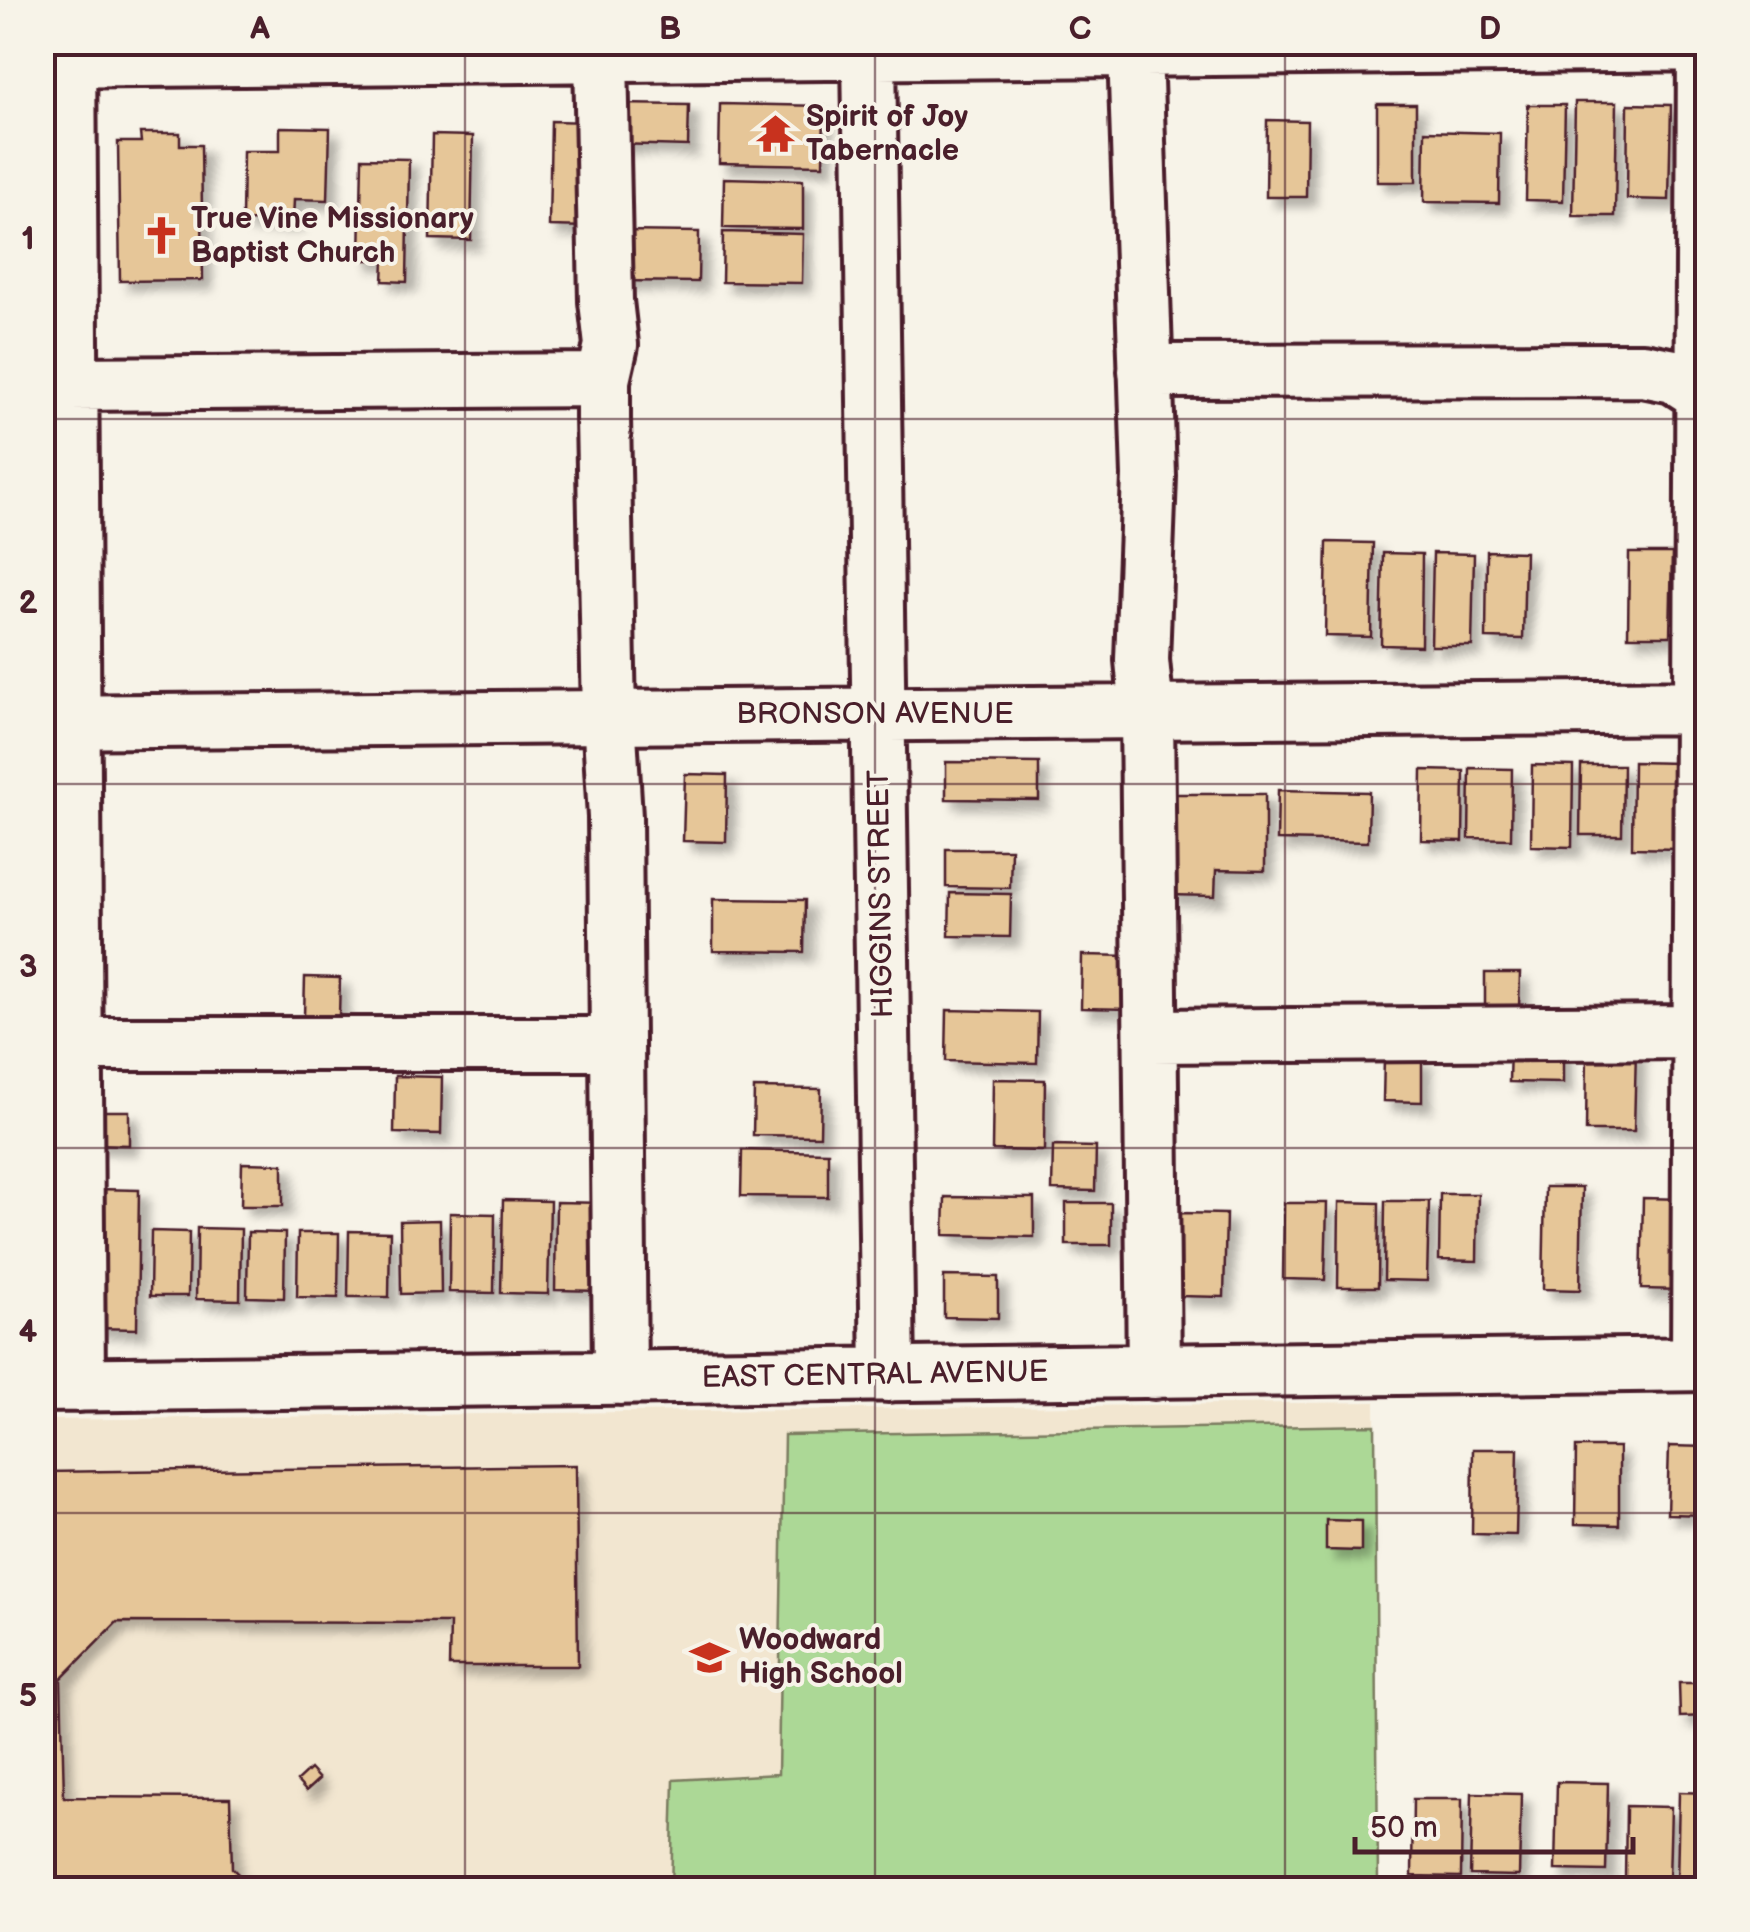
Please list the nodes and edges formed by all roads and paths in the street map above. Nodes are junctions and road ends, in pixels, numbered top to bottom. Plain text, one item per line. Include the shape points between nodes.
1 (1706, 44) edge
2 (1135, 50) junction
3 (869, 53) junction
4 (60, 55) edge
5 (601, 56) junction
6 (1146, 371) junction
7 (603, 380) junction
8 (70, 384) junction
9 (1702, 394) junction
10 (1704, 707) edge
11 (1147, 712) junction
12 (878, 715) junction
13 (610, 717) junction
14 (57, 722) edge
15 (1699, 1032) junction
16 (1152, 1036) junction
17 (74, 1044) junction
18 (617, 1044) junction
19 (1703, 1364) edge
20 (1154, 1372) junction
21 (888, 1375) junction
22 (620, 1378) junction
23 (60, 1385) edge

1 - 2 street
1 - 9 street
2 - 3 street
2 - 6 street
3 - 5 street
3 - 12 street, HIGGINS STREET
4 - 5 street
4 - 8 street
5 - 7 street via 611,346
6 - 9 street via 1643,370 1674,376
6 - 11 street
7 - 8 street
7 - 13 street
8 - 14 street
9 - 10 street
10 - 11 street, BRONSON AVENUE
10 - 15 street
11 - 12 street, BRONSON AVENUE
11 - 16 street
12 - 13 street, BRONSON AVENUE
12 - 21 street, HIGGINS STREET
13 - 14 street, BRONSON AVENUE
13 - 18 street
14 - 17 street
15 - 16 street
15 - 19 street
16 - 20 street
17 - 18 street
17 - 23 street
18 - 22 street
19 - 20 street, EAST CENTRAL AVENUE
20 - 21 street, EAST CENTRAL AVENUE
21 - 22 street, EAST CENTRAL AVENUE
22 - 23 street, EAST CENTRAL AVENUE

